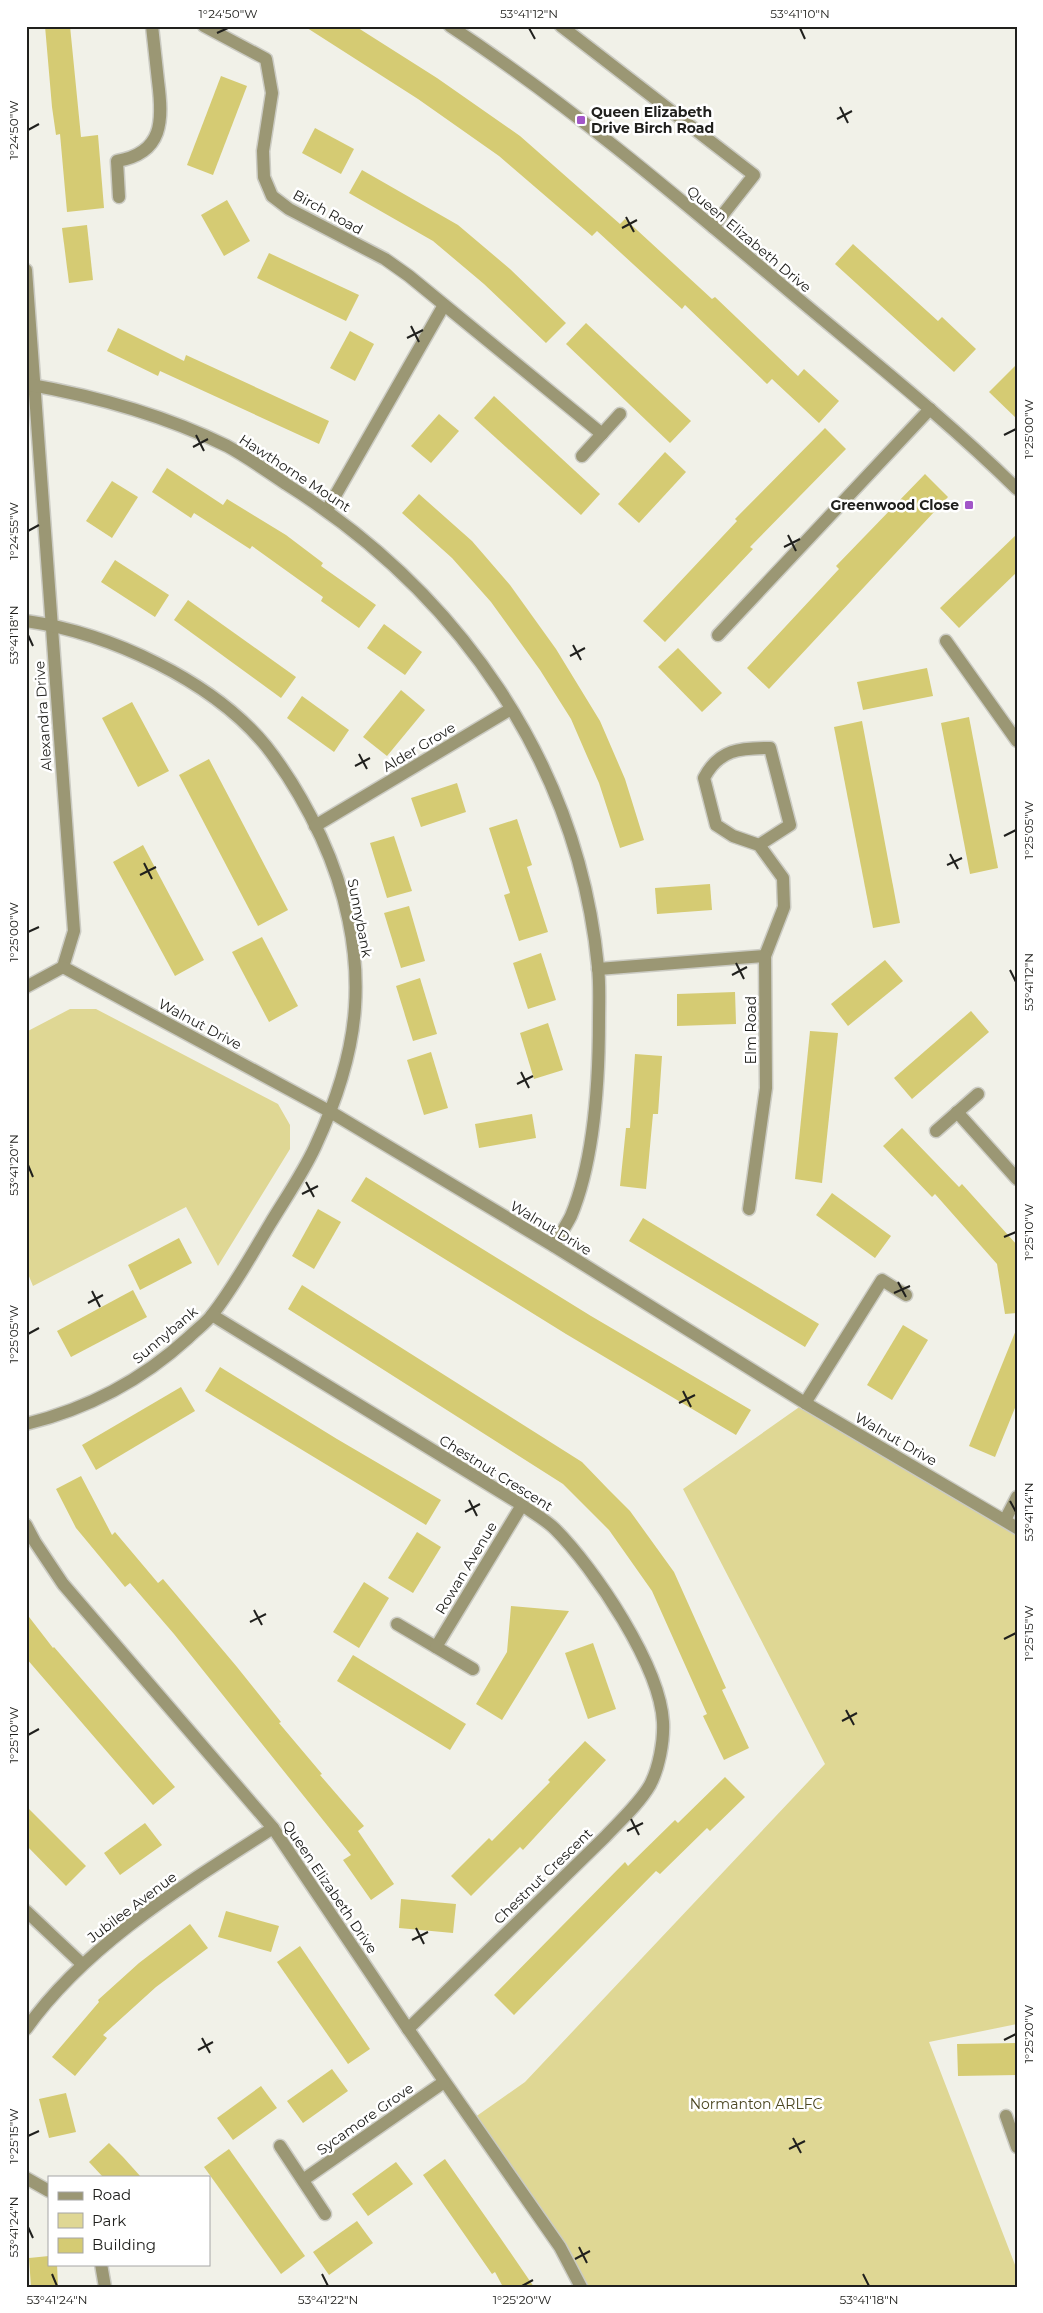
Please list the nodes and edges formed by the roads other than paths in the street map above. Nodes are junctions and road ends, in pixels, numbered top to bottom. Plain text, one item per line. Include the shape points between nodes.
1 (152, 26) edge
2 (204, 26) edge
3 (450, 26) edge
4 (561, 26) edge
5 (119, 197) dead end
6 (713, 227) junction
7 (26, 270) edge
8 (444, 304) junction
9 (30, 385) edge
10 (930, 409) junction
11 (620, 414) dead end
12 (602, 434) junction
13 (582, 456) dead end
14 (1017, 489) edge
15 (328, 510) junction
16 (26, 621) edge
17 (52, 625) junction
18 (718, 636) dead end
19 (946, 641) dead end
20 (511, 709) junction
21 (1017, 741) edge
22 (316, 826) junction
23 (759, 845) junction
24 (766, 956) junction
25 (63, 967) junction
26 (598, 969) junction
27 (26, 986) edge
28 (978, 1094) dead end
29 (329, 1111) junction
30 (958, 1112) junction
31 (936, 1131) dead end
32 (1017, 1179) edge
33 (749, 1209) dead end
34 (554, 1246) junction
35 (906, 1295) dead end
36 (212, 1315) junction
37 (805, 1403) junction
38 (26, 1424) edge
39 (1017, 1498) edge
40 (522, 1505) junction
41 (1005, 1520) junction
42 (26, 1525) edge
43 (1017, 1528) edge
44 (397, 1624) dead end
45 (436, 1647) junction
46 (473, 1669) dead end
47 (273, 1828) junction
48 (26, 1911) edge
49 (82, 1964) junction
50 (26, 2029) edge
51 (408, 2029) junction
52 (444, 2082) junction
53 (1006, 2116) dead end
54 (280, 2146) dead end
55 (1017, 2147) edge
56 (26, 2178) edge
57 (302, 2180) junction
58 (48, 2190) edge
59 (325, 2214) dead end
60 (101, 2266) edge
61 (105, 2287) edge
62 (580, 2287) edge

1 - 5 street via 161,124 146,150 132,159 116,161
2 - 8 street, Birch Road via 266,59 272,93 263,151 264,177 272,196 289,209 385,258
3 - 6 street, Queen Elizabeth Drive via 542,91
4 - 6 street via 754,175
6 - 10 street, Queen Elizabeth Drive
7 - 9 street, Alexandra Drive
8 - 12 street, Birch Road
8 - 15 street
9 - 15 street, Hawthorne Mount via 94,398 150,415 227,447
9 - 17 street, Alexandra Drive
10 - 14 street, Queen Elizabeth Drive
10 - 18 street
11 - 12 street
12 - 13 street
15 - 20 street, Hawthorne Mount via 380,551 434,604 481,661
16 - 17 street, Sunnybank
17 - 22 street, Sunnybank via 141,654 187,680 226,708 264,744 293,784
17 - 25 street, Alexandra Drive via 74,931
19 - 21 street
20 - 22 street, Alder Grove
20 - 26 street, Hawthorne Mount via 534,748 557,799 574,850 590,916
22 - 29 street, Sunnybank via 335,869 354,954 355,1006 346,1061
23 - 23 street via 716,826 704,778 712,762 741,748 770,748 790,825
23 - 24 street via 783,878 784,907
24 - 26 street
24 - 33 street, Elm Road via 766,1088
25 - 27 street
25 - 29 street, Walnut Drive
26 - 34 street, Hawthorne Mount via 599,1050 594,1115 571,1216
28 - 30 street
29 - 34 street, Walnut Drive
29 - 36 street, Sunnybank via 315,1148
30 - 31 street
30 - 32 street
34 - 37 street, Walnut Drive
35 - 37 street via 882,1280
36 - 38 street, Sunnybank via 147,1373 77,1408
36 - 40 street, Chestnut Crescent
37 - 41 street, Walnut Drive
39 - 41 street
40 - 45 street, Rowan Avenue
40 - 51 street, Chestnut Crescent via 554,1527 582,1558 613,1603 654,1686 663,1722 660,1753 650,1785 629,1812
41 - 43 street, Walnut Drive
42 - 47 street, Queen Elizabeth Drive via 63,1584
44 - 45 street
45 - 46 street
47 - 49 street, Jubilee Avenue via 198,1876
47 - 51 street, Queen Elizabeth Drive
48 - 49 street
49 - 50 street, Jubilee Avenue
51 - 52 street, Queen Elizabeth Drive
52 - 57 street, Sycamore Grove
52 - 62 street, Queen Elizabeth Drive via 560,2247
53 - 55 street
54 - 57 street
56 - 58 street
57 - 59 street
60 - 61 street

